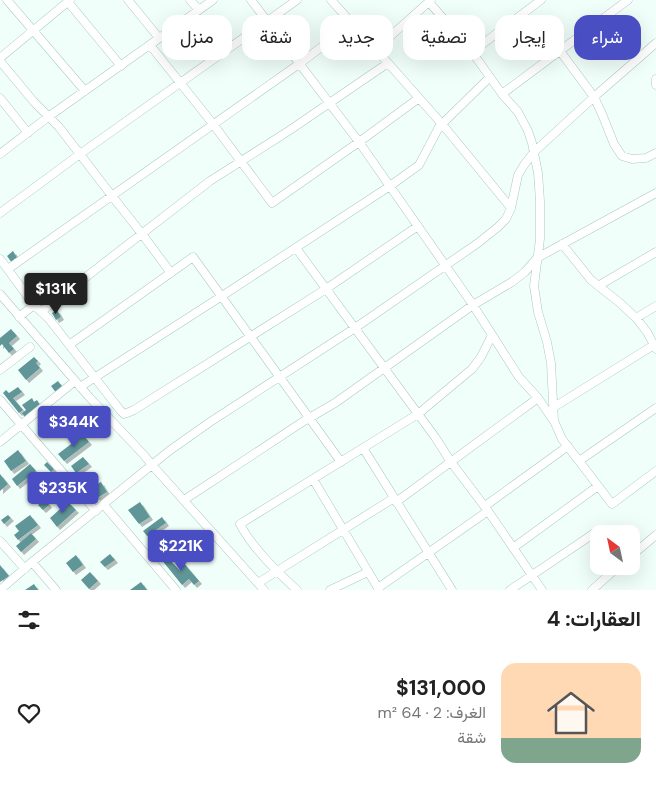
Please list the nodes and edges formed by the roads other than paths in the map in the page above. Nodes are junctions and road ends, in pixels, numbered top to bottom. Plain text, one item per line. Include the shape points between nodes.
1 (7, 0) edge
2 (128, 0) edge
3 (190, 0) edge
4 (213, 0) edge
5 (251, 0) edge
6 (297, 0) edge
7 (331, 0) edge
8 (541, 0) edge
9 (628, 0) edge
10 (69, 1) edge
11 (430, 1) edge
12 (199, 10) junction
13 (262, 15) edge
14 (277, 15) edge
15 (344, 15) edge
16 (442, 15) edge
17 (33, 31) junction
18 (393, 34) edge
19 (159, 38) junction
20 (242, 40) edge
21 (655, 40) edge
22 (485, 42) edge
23 (150, 45) junction
24 (320, 48) edge
25 (564, 48) edge
26 (564, 56) edge
27 (0, 60) edge
28 (296, 60) edge
29 (478, 60) edge
30 (548, 60) edge
31 (388, 62) joint
32 (299, 64) junction
33 (121, 66) junction
34 (490, 77) junction
35 (656, 79) edge
36 (181, 83) junction
37 (656, 86) edge
38 (85, 91) junction
39 (502, 94) junction
40 (594, 97) junction
41 (0, 98) edge
42 (419, 98) junction
43 (330, 103) junction
44 (48, 117) junction
45 (213, 124) junction
46 (442, 124) junction
47 (28, 133) junction
48 (359, 142) junction
49 (534, 152) junction
50 (656, 153) edge
51 (0, 154) edge
52 (80, 154) junction
53 (241, 161) junction
54 (390, 186) junction
55 (656, 193) edge
56 (112, 196) junction
57 (511, 208) junction
58 (0, 213) edge
59 (418, 226) junction
60 (142, 234) junction
61 (562, 244) junction
62 (296, 248) junction
63 (656, 252) edge
64 (538, 258) junction
65 (0, 259) edge
66 (445, 266) junction
67 (8, 269) junction
68 (171, 273) junction
69 (598, 286) junction
70 (326, 289) junction
71 (0, 294) edge
72 (222, 296) junction
73 (34, 305) junction
74 (473, 305) junction
75 (656, 306) edge
76 (42, 311) junction
77 (19, 317) junction
78 (636, 318) junction
79 (355, 328) junction
80 (492, 334) junction
81 (250, 337) junction
82 (69, 345) junction
83 (30, 347) dead end
84 (655, 347) edge
85 (383, 367) junction
86 (0, 370) edge
87 (279, 376) junction
88 (95, 377) junction
89 (78, 384) junction
90 (538, 398) junction
91 (0, 400) edge
92 (554, 407) junction
93 (656, 408) edge
94 (418, 414) junction
95 (310, 417) junction
96 (554, 421) junction
97 (21, 425) junction
98 (0, 442) edge
99 (568, 446) junction
100 (363, 448) junction
101 (579, 461) junction
102 (341, 462) junction
103 (451, 462) junction
104 (152, 465) junction
105 (656, 471) edge
106 (313, 479) junction
107 (598, 486) junction
108 (184, 500) junction
109 (395, 500) junction
110 (104, 505) junction
111 (486, 508) junction
112 (96, 511) junction
113 (343, 530) junction
114 (590, 536) edge
115 (654, 539) edge
116 (0, 541) edge
117 (513, 548) junction
118 (640, 549) edge
119 (429, 553) junction
120 (32, 562) junction
121 (25, 569) junction
122 (277, 572) junction
123 (368, 572) junction
124 (532, 575) junction
125 (609, 575) edge
126 (258, 583) junction
127 (378, 589) edge
128 (0, 590) edge
129 (56, 590) edge
130 (176, 590) edge
131 (264, 590) edge
132 (297, 590) edge
133 (330, 590) edge
134 (452, 590) edge
135 (510, 590) edge
136 (542, 590) edge
137 (592, 590) edge

1 - 17 street
2 - 19 street
3 - 12 street
4 - 12 street
5 - 13 street
6 - 14 street
7 - 15 street
8 - 22 street
9 - 25 street
10 - 17 street
10 - 33 street
11 - 16 street
11 - 18 street
12 - 19 street
17 - 27 street
17 - 38 street
19 - 23 street
20 - 36 street
21 - 40 street
23 - 33 street
23 - 36 street
24 - 32 street
26 - 40 street
27 - 44 street
28 - 32 street
29 - 34 street
30 - 39 street
31 - 42 street
31 - 43 street
32 - 43 street
32 - 45 street
33 - 38 street
34 - 39 street
34 - 46 street
35 - 37 street
36 - 45 street
36 - 52 street
38 - 44 street
39 - 49 street via 518,112
40 - 49 street
40 - 50 street via 622,156 646,158
41 - 47 street
42 - 46 street
42 - 48 street
43 - 48 street
43 - 53 street
44 - 47 street
44 - 52 street
45 - 53 street
45 - 56 street
46 - 54 street via 419,165
46 - 57 street
47 - 51 street
48 - 53 street via 272,203
48 - 54 street
49 - 57 street via 518,176
49 - 64 street via 540,202
52 - 56 street
52 - 58 street
53 - 60 street
54 - 59 street
54 - 62 street
55 - 61 street
56 - 60 street
56 - 67 street
57 - 66 street via 498,227
59 - 66 street
59 - 70 street
60 - 68 street
60 - 76 street
61 - 64 street
61 - 69 street
62 - 70 street
62 - 72 street
63 - 69 street
64 - 74 street via 526,272
64 - 92 street via 534,286 551,363
65 - 67 street
66 - 74 street
66 - 79 street
67 - 73 street
68 - 72 street via 193,258
68 - 82 street
69 - 78 street
70 - 79 street
70 - 81 street
71 - 77 street
72 - 81 street
72 - 88 street
73 - 76 street
73 - 77 street
74 - 80 street
74 - 85 street
75 - 78 street
76 - 82 street
77 - 89 street
78 - 84 street
79 - 85 street
79 - 87 street
80 - 90 street via 519,377
80 - 94 street via 472,369
81 - 87 street
81 - 88 street via 128,413 120,410
82 - 88 street
83 - 86 street
84 - 92 street
85 - 94 street
85 - 95 street
87 - 95 street
87 - 104 street
88 - 89 street
89 - 97 street
89 - 104 street
90 - 96 street
90 - 103 street
91 - 97 street
92 - 96 street
93 - 101 street
94 - 100 street
94 - 103 street
95 - 102 street
95 - 108 street
96 - 99 street
97 - 98 street
97 - 112 street
99 - 101 street
99 - 111 street
100 - 102 street
100 - 109 street
101 - 107 street
102 - 106 street
103 - 109 street
103 - 111 street
104 - 108 street
104 - 110 street
105 - 107 street via 612,504
106 - 113 street
106 - 122 street via 240,524
107 - 117 street
108 - 126 street
109 - 113 street
109 - 119 street
110 - 112 street
110 - 130 street
111 - 117 street
111 - 119 street
112 - 120 street
113 - 122 street
113 - 123 street
114 - 124 street
115 - 118 street
116 - 121 street
117 - 124 street
119 - 127 street
119 - 134 street
120 - 121 street
120 - 129 street
121 - 128 street
122 - 126 street
122 - 132 street
123 - 127 street
123 - 133 street
124 - 135 street
124 - 136 street
125 - 137 street
126 - 131 street

